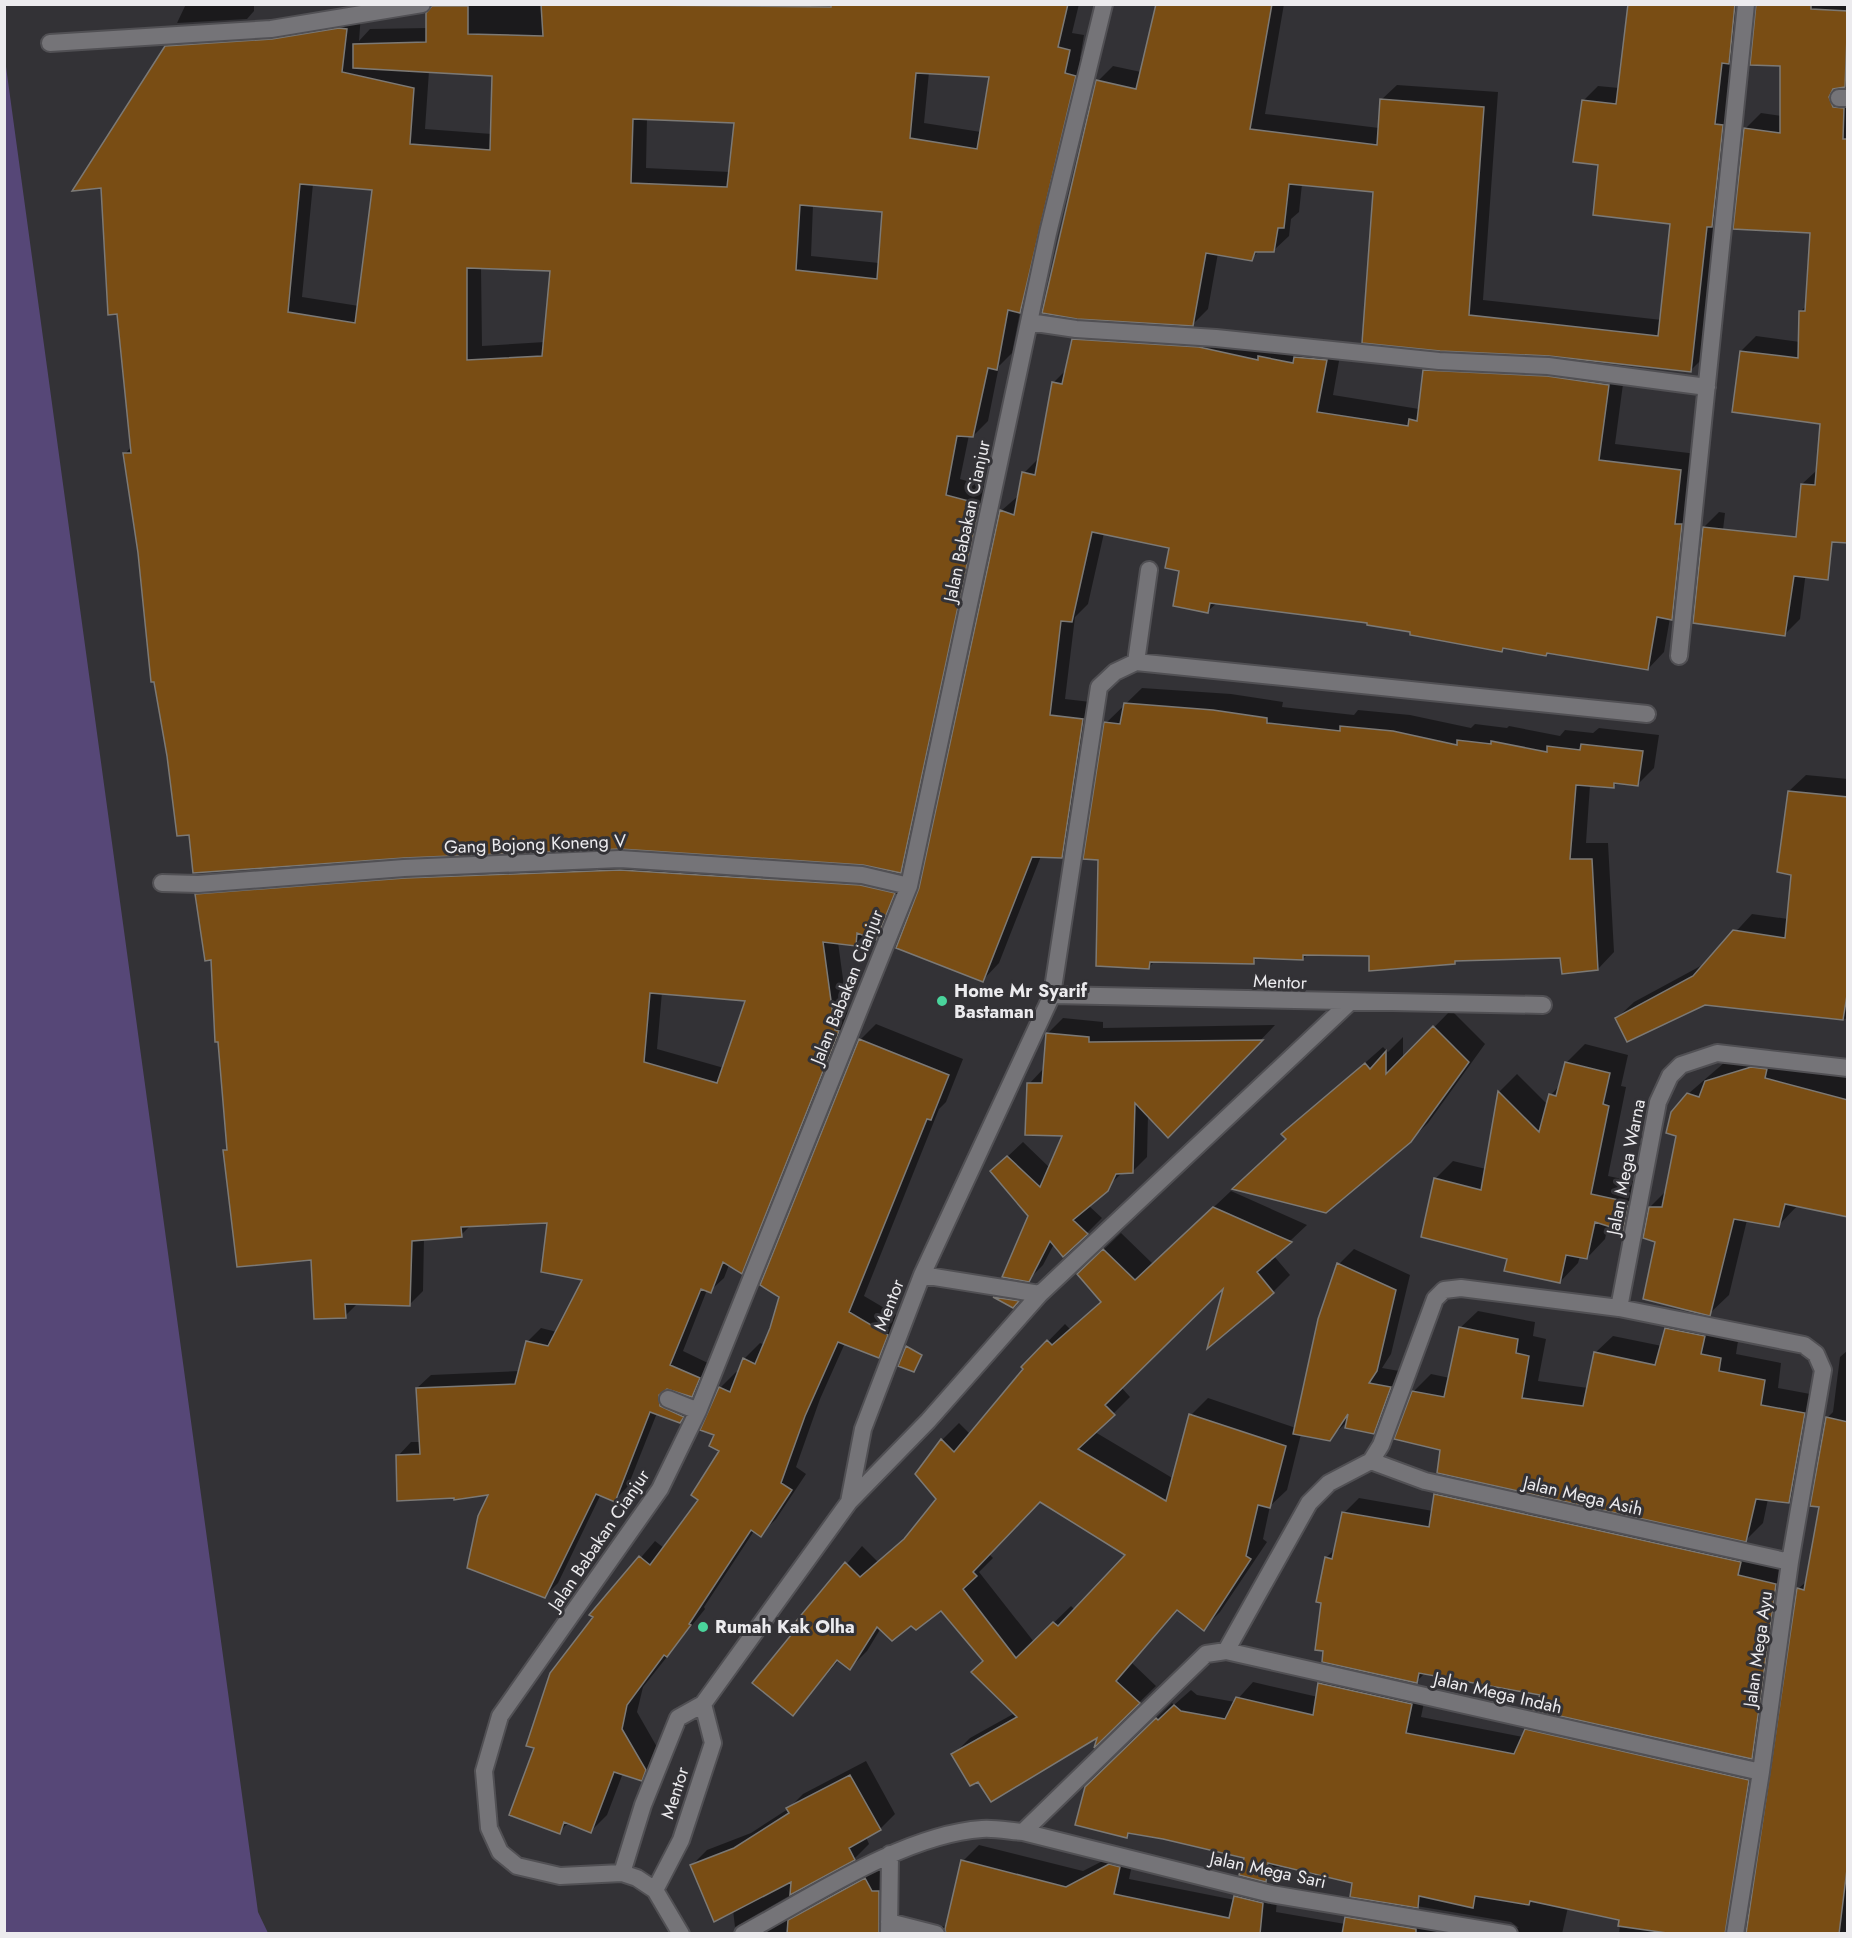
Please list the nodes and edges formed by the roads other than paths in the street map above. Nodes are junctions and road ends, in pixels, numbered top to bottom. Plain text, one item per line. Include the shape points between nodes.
1 (422, 4) edge
2 (1104, 4) edge
3 (1746, 4) edge
4 (50, 43) dead end
5 (1029, 322) junction
6 (1707, 387) junction
7 (1149, 570) dead end
8 (1679, 656) dead end
9 (1136, 662) junction
10 (1647, 714) dead end
11 (162, 883) dead end
12 (909, 886) junction
13 (1052, 995) junction
14 (1349, 1003) junction
15 (1543, 1005) dead end
16 (1848, 1068) edge
17 (922, 1275) junction
18 (1040, 1294) junction
19 (1619, 1308) junction
20 (668, 1399) dead end
21 (698, 1411) junction
22 (1371, 1461) junction
23 (849, 1502) junction
24 (1790, 1562) junction
25 (1226, 1651) junction
26 (703, 1704) junction
27 (1761, 1772) junction
28 (1023, 1832) junction
29 (890, 1854) junction
30 (629, 1875) junction
31 (655, 1890) junction
32 (890, 1928) edge
33 (681, 1934) edge
34 (743, 1934) edge
35 (936, 1934) edge
36 (1509, 1934) edge
37 (1735, 1934) edge

1 - 4 street via 271,29
2 - 5 street, Jalan Babakan Cianjur
3 - 6 street
5 - 6 street via 1439,361 1548,366
5 - 12 street, Jalan Babakan Cianjur
6 - 8 street
7 - 9 street
9 - 10 street
9 - 13 street via 1114,672 1099,687
11 - 12 street, Gang Bojong Koneng V via 620,859 862,875
12 - 21 street, Jalan Babakan Cianjur
13 - 14 street, Mentor
13 - 17 street, Mentor
14 - 15 street
14 - 18 street, Mentor
16 - 19 street, Jalan Mega Warna via 1717,1053 1694,1059 1670,1076 1658,1102
17 - 18 street
17 - 23 street, Mentor via 862,1429
18 - 23 street, Mentor via 928,1421
19 - 22 street via 1461,1288 1444,1290 1435,1299 1382,1445
19 - 24 street, Jalan Mega Ayu via 1804,1345 1816,1354 1823,1370
20 - 21 street
21 - 30 street, Jalan Babakan Cianjur via 660,1489 500,1716 484,1772 489,1828 500,1852 518,1866 560,1876
22 - 24 street, Jalan Mega Asih via 1425,1481
22 - 25 street via 1329,1483 1310,1503
23 - 26 street, Mentor
24 - 27 street, Jalan Mega Ayu
25 - 27 street, Jalan Mega Indah
25 - 28 street via 1206,1654
26 - 30 street, Mentor via 678,1718 643,1805
26 - 31 street, Mentor via 712,1743 681,1840
27 - 37 street, Jalan Mega Ayu
28 - 29 street, Jalan Mega Sari via 984,1828 962,1831
28 - 36 street, Jalan Mega Sari via 1271,1894
29 - 32 street
29 - 34 street, Jalan Mega Sari
30 - 31 street
31 - 33 street
32 - 35 street

